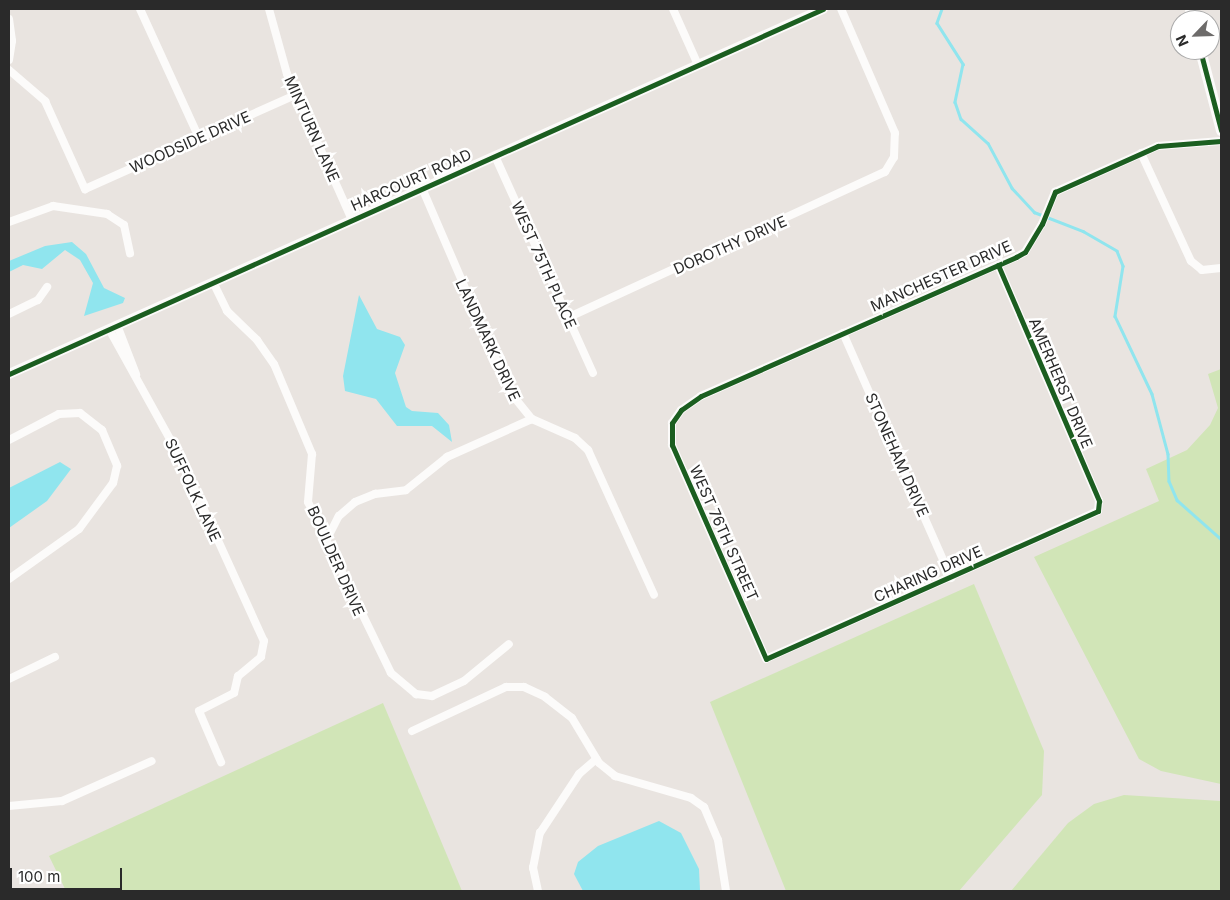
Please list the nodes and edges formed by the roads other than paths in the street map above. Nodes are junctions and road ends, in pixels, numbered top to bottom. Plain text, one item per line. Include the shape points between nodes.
1 (140, 9) edge
2 (269, 9) edge
3 (673, 9) edge
4 (824, 9) edge
5 (841, 9) edge
6 (9, 19) edge
7 (9, 60) edge
8 (1203, 60) edge
9 (698, 65) junction
10 (9, 70) edge
11 (295, 95) junction
12 (1221, 130) edge
13 (199, 138) junction
14 (1221, 140) edge
15 (1141, 153) junction
16 (495, 156) junction
17 (422, 188) junction
18 (352, 220) junction
19 (9, 222) edge
20 (130, 253) dead end
21 (998, 265) junction
22 (1221, 268) edge
23 (213, 282) junction
24 (47, 287) dead end
25 (9, 314) edge
26 (567, 318) junction
27 (113, 327) junction
28 (843, 333) junction
29 (593, 373) dead end
30 (9, 374) edge
31 (676, 416) joint
32 (532, 419) junction
33 (9, 440) edge
34 (1098, 510) joint
35 (326, 541) junction
36 (951, 578) junction
37 (9, 579) edge
38 (654, 594) dead end
39 (509, 644) dead end
40 (55, 657) dead end
41 (766, 659) joint
42 (9, 679) edge
43 (412, 731) dead end
44 (596, 759) junction
45 (152, 761) dead end
46 (221, 762) dead end
47 (9, 806) edge
48 (538, 891) edge
49 (726, 891) edge

1 - 13 street
2 - 11 street, MINTURN LANE
3 - 9 street
4 - 9 street, HARCOURT ROAD
5 - 26 street, DOROTHY DRIVE via 895,133 896,150 889,167 873,181
6 - 7 street via 12,41
8 - 12 main road
9 - 16 street, HARCOURT ROAD
10 - 13 street, WOODSIDE DRIVE via 44,101 85,189
11 - 13 street, WOODSIDE DRIVE
11 - 18 street, MINTURN LANE
14 - 15 street, MANCHESTER DRIVE via 1167,144
15 - 21 street, MANCHESTER DRIVE via 1055,192 1042,224 1025,252
15 - 22 street via 1191,261 1204,271
16 - 17 street, HARCOURT ROAD
16 - 26 street, WEST 75TH PLACE
17 - 18 street, HARCOURT ROAD
17 - 32 street, LANDMARK DRIVE via 510,392
18 - 23 street, HARCOURT ROAD
19 - 20 street via 53,206 107,214 124,226
21 - 28 street, MANCHESTER DRIVE
21 - 34 street, AMERHERST DRIVE
23 - 27 street, HARCOURT ROAD
23 - 35 street, BOULDER DRIVE via 227,311 257,340 274,364 312,454 308,499
24 - 25 street via 38,300
26 - 29 street, WEST 75TH PLACE
27 - 30 street, HARCOURT ROAD
27 - 46 street, SUFFOLK LANE via 129,371 136,374 180,457 263,639 261,657 238,676 234,693 199,711
28 - 31 street, MANCHESTER DRIVE via 701,396
28 - 36 street, STONEHAM DRIVE
31 - 41 street, WEST 76TH STREET via 672,445
32 - 35 street via 447,457 406,490 375,494 355,502 339,516
32 - 38 street, LANDMARK DRIVE via 575,438 588,450
33 - 37 street via 70,412 90,417 102,430 117,461 113,484 68,539
34 - 36 street, CHARING DRIVE
35 - 39 street, BOULDER DRIVE via 381,659 404,686 423,696 461,683
36 - 41 street, CHARING DRIVE
40 - 42 street
43 - 44 street via 506,687 524,687 572,718
44 - 48 street via 579,774 540,834 533,868
44 - 49 street via 615,776 691,798 704,807 718,840
45 - 47 street via 58,802

